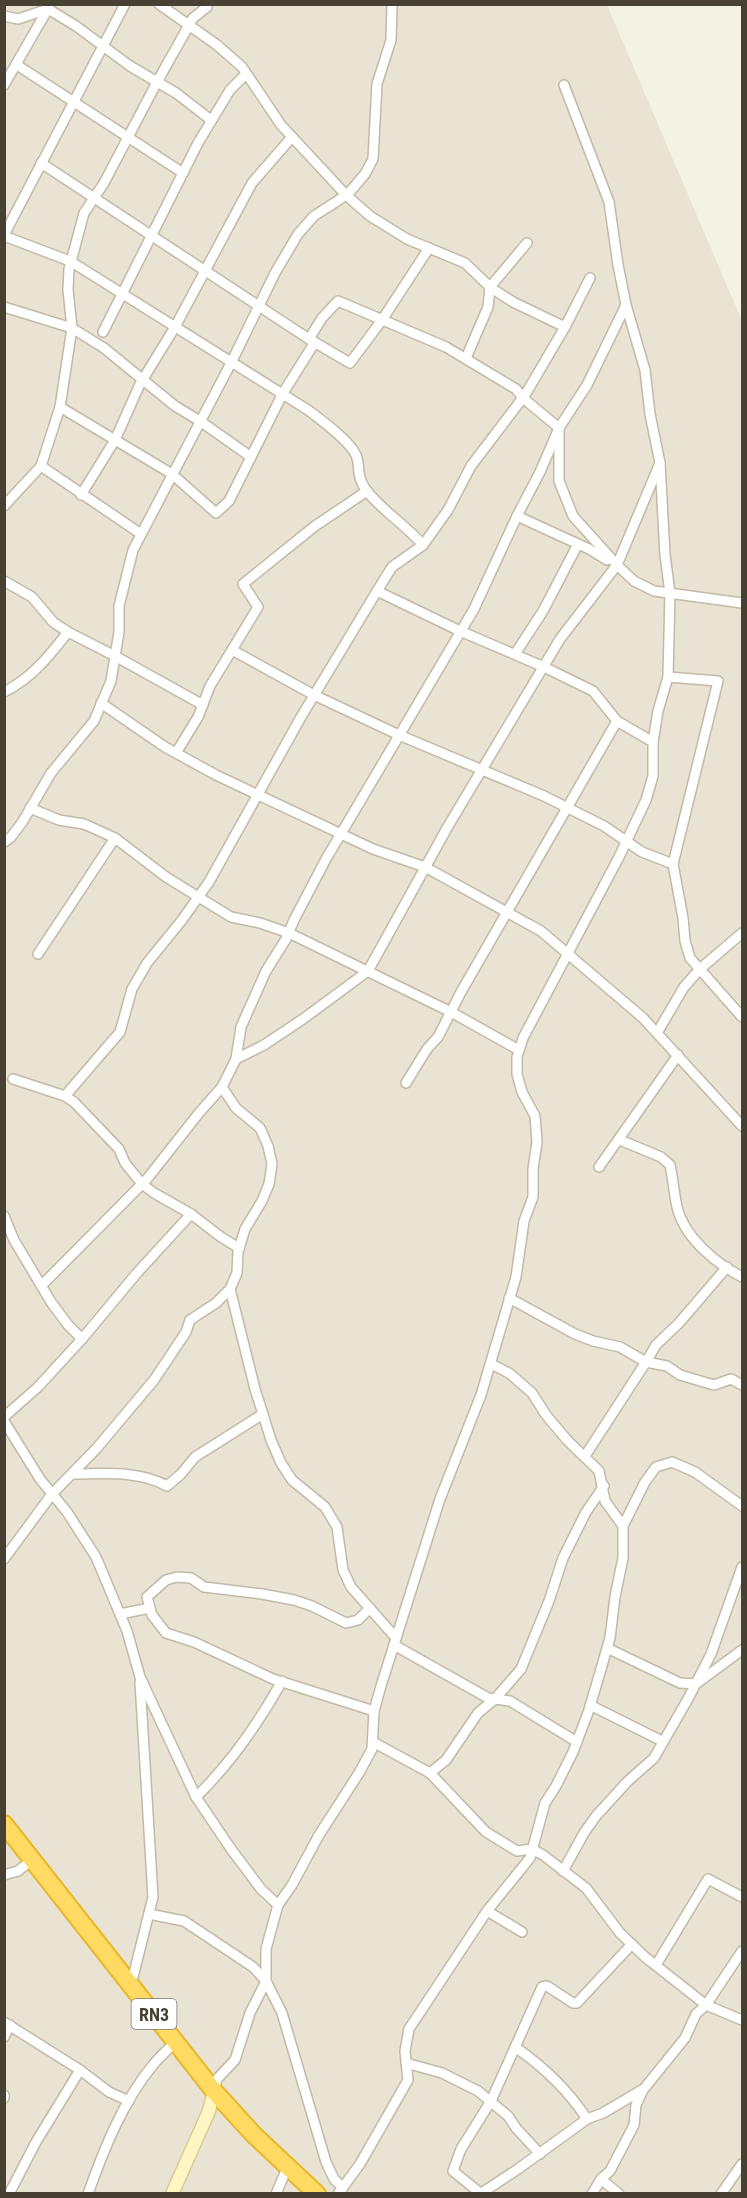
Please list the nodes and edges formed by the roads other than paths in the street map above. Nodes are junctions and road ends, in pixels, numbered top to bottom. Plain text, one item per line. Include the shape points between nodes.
1 (125, 4) edge
2 (159, 4) edge
3 (392, 4) edge
4 (49, 7) edge
5 (207, 7) dead end
6 (4, 16) edge
7 (190, 25) junction
8 (103, 46) junction
9 (16, 65) junction
10 (246, 74) junction
11 (157, 82) junction
12 (4, 85) edge
13 (564, 85) dead end
14 (74, 102) junction
15 (211, 120) junction
16 (292, 137) junction
17 (129, 139) junction
18 (41, 163) junction
19 (183, 173) junction
20 (346, 195) junction
21 (94, 198) junction
22 (4, 236) edge
23 (152, 236) junction
24 (526, 243) dead end
25 (429, 248) junction
26 (70, 261) junction
27 (206, 270) junction
28 (590, 278) dead end
29 (490, 287) junction
30 (122, 292) junction
31 (626, 305) junction
32 (259, 306) junction
33 (4, 307) edge
34 (382, 320) junction
35 (176, 327) junction
36 (566, 327) junction
37 (72, 328) junction
38 (103, 332) dead end
39 (312, 340) junction
40 (466, 358) junction
41 (231, 363) junction
42 (142, 380) junction
43 (283, 393) junction
44 (523, 398) junction
45 (60, 406) junction
46 (200, 421) junction
47 (560, 428) junction
48 (116, 440) junction
49 (251, 457) junction
50 (660, 463) junction
51 (41, 466) junction
52 (172, 474) junction
53 (367, 491) junction
54 (81, 495) junction
55 (4, 506) edge
56 (517, 516) junction
57 (141, 534) junction
58 (578, 544) junction
59 (423, 545) junction
60 (617, 565) junction
61 (4, 581) edge
62 (376, 591) junction
63 (670, 593) junction
64 (742, 603) edge
65 (460, 631) junction
66 (68, 632) junction
67 (232, 650) junction
68 (515, 654) junction
69 (115, 656) junction
70 (544, 667) junction
71 (668, 677) junction
72 (4, 692) edge
73 (314, 695) junction
74 (101, 704) junction
75 (203, 705) junction
76 (617, 721) junction
77 (399, 735) junction
78 (653, 742) junction
79 (176, 753) junction
80 (482, 770) junction
81 (256, 796) junction
82 (30, 808) junction
83 (567, 808) junction
84 (341, 833) junction
85 (116, 838) junction
86 (627, 841) junction
87 (4, 842) edge
88 (674, 864) junction
89 (425, 867) junction
90 (198, 897) junction
91 (507, 912) junction
92 (289, 933) junction
93 (742, 933) edge
94 (568, 953) junction
95 (38, 954) dead end
96 (700, 969) junction
97 (368, 971) junction
98 (451, 1012) junction
99 (742, 1017) edge
100 (657, 1033) junction
101 (519, 1050) junction
102 (678, 1054) junction
103 (236, 1059) junction
104 (14, 1079) dead end
105 (406, 1083) dead end
106 (222, 1087) junction
107 (65, 1096) junction
108 (742, 1126) edge
109 (620, 1140) junction
110 (599, 1167) dead end
111 (142, 1184) junction
112 (191, 1214) junction
113 (4, 1216) edge
114 (239, 1248) junction
115 (727, 1267) junction
116 (742, 1277) edge
117 (41, 1286) junction
118 (230, 1289) junction
119 (509, 1298) junction
120 (82, 1339) junction
121 (646, 1362) junction
122 (491, 1364) junction
123 (742, 1385) edge
124 (263, 1414) junction
125 (4, 1419) edge
126 (585, 1456) junction
127 (72, 1474) junction
128 (604, 1486) junction
129 (52, 1494) junction
130 (742, 1506) edge
131 (622, 1526) junction
132 (4, 1559) edge
133 (742, 1567) edge
134 (150, 1608) junction
135 (370, 1608) junction
136 (120, 1614) junction
137 (395, 1642) junction
138 (608, 1648) junction
139 (742, 1650) edge
140 (140, 1677) junction
141 (282, 1682) junction
142 (696, 1684) junction
143 (495, 1699) junction
144 (590, 1705) junction
145 (374, 1712) junction
146 (662, 1741) junction
147 (373, 1742) junction
148 (577, 1742) junction
149 (430, 1773) junction
150 (196, 1797) junction
151 (4, 1824) edge
152 (532, 1849) junction
153 (33, 1859) junction
154 (563, 1871) junction
155 (4, 1875) edge
156 (742, 1897) edge
157 (278, 1905) junction
158 (487, 1911) junction
159 (149, 1914) junction
160 (522, 1932) dead end
161 (632, 1944) junction
162 (742, 1951) edge
163 (656, 1965) junction
164 (266, 1981) junction
165 (131, 1986) junction
166 (706, 2005) junction
167 (742, 2020) edge
168 (7, 2024) edge
169 (4, 2037) edge
170 (176, 2041) junction
171 (515, 2047) junction
172 (406, 2063) junction
173 (80, 2070) junction
174 (643, 2090) junction
175 (214, 2091) junction
176 (129, 2101) junction
177 (491, 2101) junction
178 (587, 2119) junction
179 (540, 2154) junction
180 (742, 2164) edge
181 (287, 2168) junction
182 (601, 2179) junction
183 (341, 2191) edge
184 (9, 2193) edge
185 (88, 2193) edge
186 (172, 2193) edge
187 (276, 2193) edge
188 (316, 2193) edge
189 (480, 2193) edge
190 (592, 2193) edge
191 (619, 2193) edge
192 (721, 2193) edge

1 - 8 street
2 - 7 street
3 - 20 street via 391,40 377,84 373,159
4 - 6 street via 18,19
4 - 8 street
4 - 9 street
5 - 7 street
7 - 10 street
7 - 11 street
8 - 11 street
8 - 14 street
9 - 12 street
9 - 14 street
10 - 15 street via 230,90
10 - 16 street
11 - 15 street
11 - 17 street
13 - 31 street via 609,202
14 - 17 street
14 - 18 street
15 - 19 street
16 - 20 street
16 - 27 street via 252,183
17 - 19 street
17 - 21 street
18 - 21 street
18 - 22 street
19 - 23 street
20 - 25 street via 388,228
20 - 32 street via 314,216 298,234
21 - 23 street
21 - 26 street via 84,213
22 - 26 street
23 - 27 street
23 - 30 street
24 - 29 street
25 - 29 street via 465,263
25 - 34 street
26 - 30 street
26 - 37 street
27 - 32 street
27 - 35 street
28 - 36 street
29 - 36 street
29 - 40 street via 488,307
30 - 35 street
30 - 38 street
31 - 47 street via 587,385
31 - 50 street via 645,370
32 - 39 street
32 - 41 street
33 - 37 street
34 - 39 street via 338,301 322,318
34 - 39 street via 350,363
34 - 40 street
35 - 41 street
35 - 42 street
36 - 44 street
37 - 42 street via 104,348
37 - 45 street
39 - 43 street
40 - 44 street via 516,389
41 - 43 street
41 - 46 street
42 - 46 street
42 - 48 street
43 - 49 street
43 - 53 street via 336,432 356,455 358,476
44 - 47 street
44 - 59 street via 471,466 448,510
45 - 48 street
45 - 51 street
46 - 49 street
46 - 52 street
47 - 56 street
47 - 60 street via 559,481 573,516
48 - 52 street
48 - 54 street
49 - 52 street via 229,501 216,513
50 - 60 street
50 - 63 street
51 - 54 street
51 - 55 street
52 - 57 street
53 - 59 street
53 - 67 street via 315,526 243,584 258,607
54 - 57 street
56 - 58 street
56 - 65 street
57 - 69 street via 126,571 118,606
58 - 60 street
58 - 68 street
59 - 62 street via 392,567
60 - 63 street via 634,582
60 - 70 street via 560,639
61 - 66 street via 32,597 53,622
62 - 65 street
62 - 73 street
63 - 64 street
63 - 71 street
65 - 68 street
65 - 77 street
66 - 69 street
66 - 72 street via 43,663
67 - 73 street
67 - 75 street
68 - 70 street
69 - 74 street via 111,681
69 - 75 street
70 - 76 street via 593,692
70 - 80 street
71 - 78 street
71 - 88 street via 718,681
73 - 77 street
73 - 81 street
74 - 79 street
74 - 82 street via 94,721 51,773
75 - 79 street
76 - 78 street
76 - 83 street
77 - 80 street
77 - 84 street
78 - 86 street via 653,776
79 - 81 street
80 - 83 street
80 - 89 street
81 - 84 street
81 - 90 street
82 - 85 street
82 - 87 street
83 - 86 street
83 - 91 street
84 - 89 street
84 - 92 street
85 - 90 street
85 - 95 street
86 - 88 street via 642,852
86 - 94 street
88 - 96 street via 685,941 690,958
89 - 91 street
89 - 97 street
90 - 92 street via 231,917
90 - 107 street via 147,963 132,989 120,1032
91 - 94 street via 541,931
91 - 98 street
92 - 97 street
92 - 103 street via 266,971 241,1027
93 - 96 street
94 - 100 street
94 - 101 street
96 - 99 street
96 - 100 street via 684,987
97 - 98 street
97 - 103 street via 264,1045
98 - 101 street
98 - 105 street
100 - 102 street
101 - 119 street via 517,1074 535,1116 537,1142 533,1197 524,1221
102 - 108 street
102 - 109 street
103 - 106 street
104 - 107 street
106 - 111 street
106 - 114 street via 236,1108 260,1128 272,1164 269,1184
107 - 111 street via 110,1138
109 - 110 street
109 - 115 street via 661,1157 670,1165 677,1208 689,1234
111 - 112 street
111 - 117 street
112 - 114 street
112 - 120 street
113 - 117 street
114 - 118 street via 237,1273
115 - 116 street
115 - 121 street via 656,1345
117 - 120 street
118 - 124 street
118 - 127 street via 190,1320 154,1380
119 - 121 street via 575,1334 620,1347
119 - 122 street
120 - 125 street
121 - 123 street via 714,1385 730,1379
121 - 126 street
122 - 126 street via 509,1373 532,1394 553,1424
122 - 137 street via 440,1500
124 - 127 street via 195,1457 167,1486 153,1478
124 - 135 street via 281,1463 292,1480 325,1507 337,1527 343,1570 351,1587
125 - 129 street
126 - 128 street via 599,1471
127 - 129 street
128 - 131 street via 605,1501
128 - 143 street via 563,1558 520,1669
129 - 132 street
129 - 136 street via 96,1557
130 - 131 street via 695,1472 672,1462 656,1467
131 - 138 street via 623,1558
133 - 142 street
134 - 135 street via 147,1597 166,1580 177,1577 191,1578 204,1587 294,1600 346,1623 358,1620
134 - 136 street
134 - 141 street via 166,1633
135 - 137 street
136 - 140 street
137 - 143 street
137 - 145 street
138 - 142 street via 680,1683
138 - 144 street
139 - 142 street
140 - 150 street
140 - 159 street via 152,1862 153,1897
141 - 145 street
141 - 150 street via 221,1773
142 - 146 street
143 - 148 street via 510,1701
143 - 149 street via 477,1713 446,1760
144 - 146 street
144 - 148 street
145 - 147 street
146 - 154 street via 654,1758 596,1816
147 - 149 street
147 - 157 street via 359,1773
148 - 152 street via 545,1803
149 - 152 street via 486,1832 517,1851
150 - 157 street via 237,1857
151 - 153 highway, RN3
152 - 154 street
152 - 158 street via 530,1858
153 - 155 street via 18,1871
153 - 165 highway, RN3
154 - 161 street via 586,1888
156 - 163 street via 708,1879
157 - 164 street via 266,1949
158 - 160 street
158 - 172 street via 409,2029
159 - 164 street via 184,1921 253,1967
159 - 165 street
161 - 163 street
161 - 171 street via 577,2003 542,1987
162 - 166 street
163 - 166 street
164 - 175 street via 250,2013 235,2060 217,2079
164 - 183 street via 282,2013 326,2162
165 - 170 highway, RN3
166 - 167 street
166 - 174 street
168 - 169 street
168 - 173 street
170 - 175 highway, RN3
170 - 176 street via 152,2066
171 - 177 street
171 - 178 street via 555,2079
172 - 177 street via 442,2073
172 - 183 street via 408,2080 401,2094
173 - 176 street via 109,2092
173 - 184 street
174 - 178 street
174 - 182 street via 636,2105 634,2125 610,2171
175 - 181 highway, RN3
175 - 186 main road
176 - 185 street
177 - 179 street
177 - 189 street via 461,2149 453,2171
178 - 179 street
179 - 189 street
180 - 192 street
181 - 187 street
181 - 188 highway, RN3
182 - 190 street
182 - 191 street

